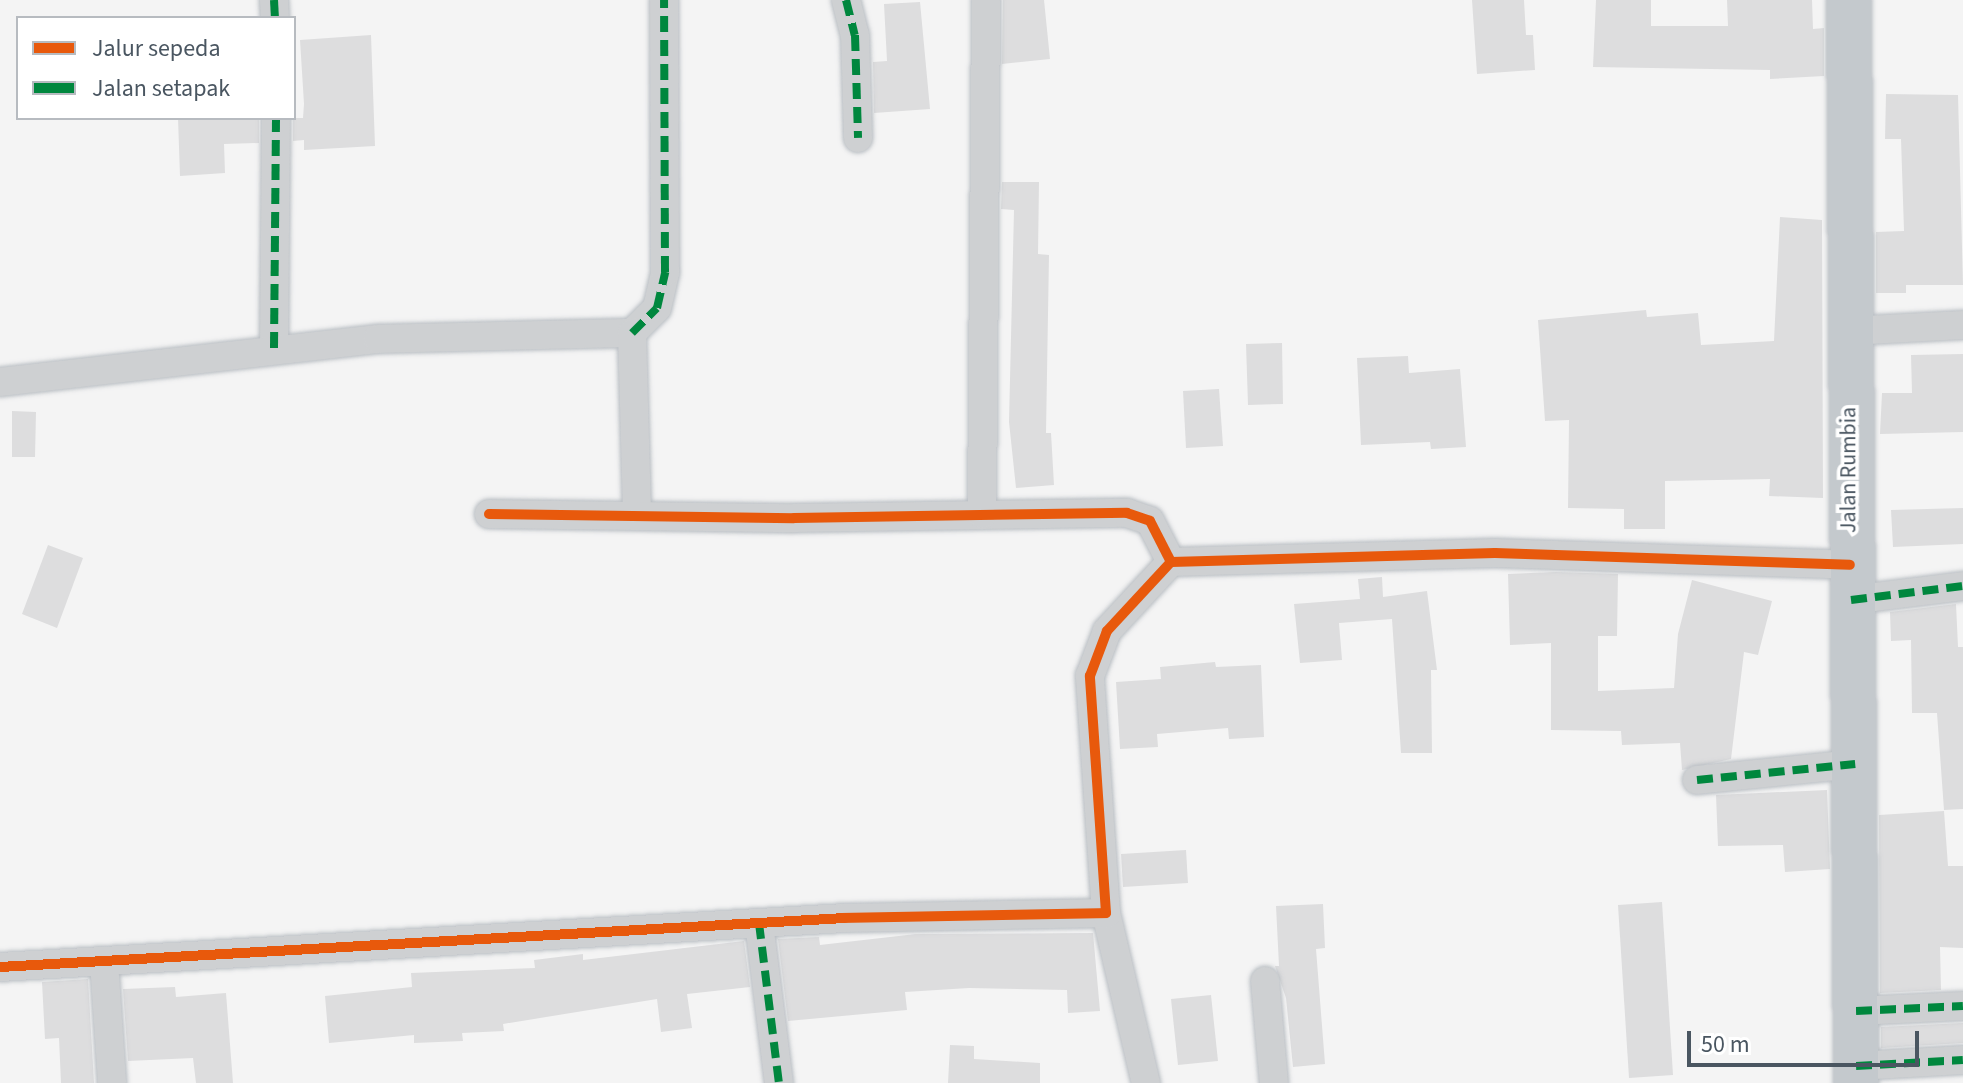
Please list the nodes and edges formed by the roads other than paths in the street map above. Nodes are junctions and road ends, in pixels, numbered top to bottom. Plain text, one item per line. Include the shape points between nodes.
1 (664, 0) edge
2 (846, 0) edge
3 (986, 0) edge
4 (1849, 0) edge
5 (276, 120) edge
6 (858, 138) dead end
7 (1963, 325) edge
8 (1849, 331) junction
9 (632, 333) junction
10 (274, 348) junction
11 (0, 382) edge
12 (489, 514) dead end
13 (982, 514) junction
14 (637, 516) junction
15 (1171, 562) junction
16 (1850, 583) junction
17 (1963, 586) edge
18 (1855, 764) junction
19 (1697, 780) dead end
20 (1106, 913) junction
21 (759, 923) junction
22 (104, 961) junction
23 (0, 967) edge
24 (1265, 981) dead end
25 (1963, 1006) edge
26 (1856, 1011) junction
27 (1963, 1060) edge
28 (1856, 1074) edge
29 (112, 1083) edge
30 (779, 1083) edge
31 (1146, 1083) edge
32 (1274, 1083) edge

1 - 9 street via 665,272 657,308
2 - 6 street via 855,35
3 - 13 street
4 - 8 highway, Jalan Rumbia
5 - 10 street
7 - 8 street
8 - 16 highway, Jalan Rumbia
9 - 10 street via 544,331
9 - 14 street
10 - 11 street
12 - 14 street
13 - 14 street
13 - 15 street via 1141,515 1159,533
15 - 16 street via 1495,553
15 - 20 street via 1107,631 1090,676
16 - 17 street
16 - 18 highway, Jalan Rumbia
18 - 19 street
18 - 26 highway, Jalan Rumbia
20 - 21 street
20 - 31 street
21 - 22 street
21 - 30 street
22 - 23 street
22 - 29 street
24 - 32 street
25 - 26 street
26 - 28 highway, Jalan Rumbia
27 - 28 street

